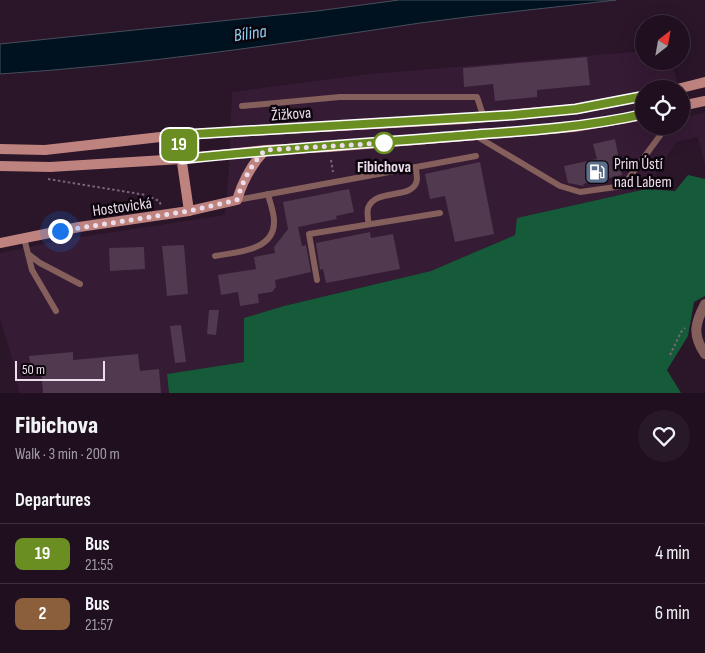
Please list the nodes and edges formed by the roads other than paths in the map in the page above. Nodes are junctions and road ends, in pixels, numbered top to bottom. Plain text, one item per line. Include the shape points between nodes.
1 (705, 82) edge
2 (690, 86) edge
3 (635, 98) edge
4 (705, 101) edge
5 (690, 104) edge
6 (242, 106) dead end
7 (635, 116) edge
8 (484, 118) junction
9 (178, 135) junction
10 (475, 135) junction
11 (661, 135) edge
12 (0, 149) edge
13 (265, 150) junction
14 (476, 156) dead end
15 (182, 159) junction
16 (0, 166) edge
17 (416, 167) junction
18 (268, 194) junction
19 (237, 200) junction
20 (189, 211) junction
21 (440, 213) dead end
22 (369, 224) junction
23 (24, 238) junction
24 (0, 243) edge
25 (28, 254) junction
26 (215, 256) dead end
27 (317, 280) dead end
28 (80, 284) dead end
29 (705, 304) edge
30 (56, 311) dead end
31 (705, 354) edge

1 - 2 main road
3 - 8 main road, Žižkova via 576,109
4 - 5 main road
6 - 8 lane via 340,97 477,97
7 - 10 main road via 574,126
8 - 9 main road, Žižkova
9 - 12 main road, Žižkova via 44,150
9 - 15 main road
10 - 11 lane via 560,186 580,192 624,186
10 - 13 main road
13 - 15 main road
13 - 19 main road via 245,176
14 - 17 lane
15 - 16 main road via 50,167
15 - 20 main road
17 - 18 lane
17 - 22 lane via 414,187 372,201 368,210
18 - 19 lane
18 - 26 lane via 274,220 270,238 252,250
19 - 20 main road, Hostovická
20 - 23 main road, Hostovická
21 - 22 lane
22 - 27 lane via 309,234
23 - 24 main road, Hostovická
23 - 25 lane
25 - 28 lane
25 - 30 lane via 32,270
29 - 31 street via 697,319 697,342

